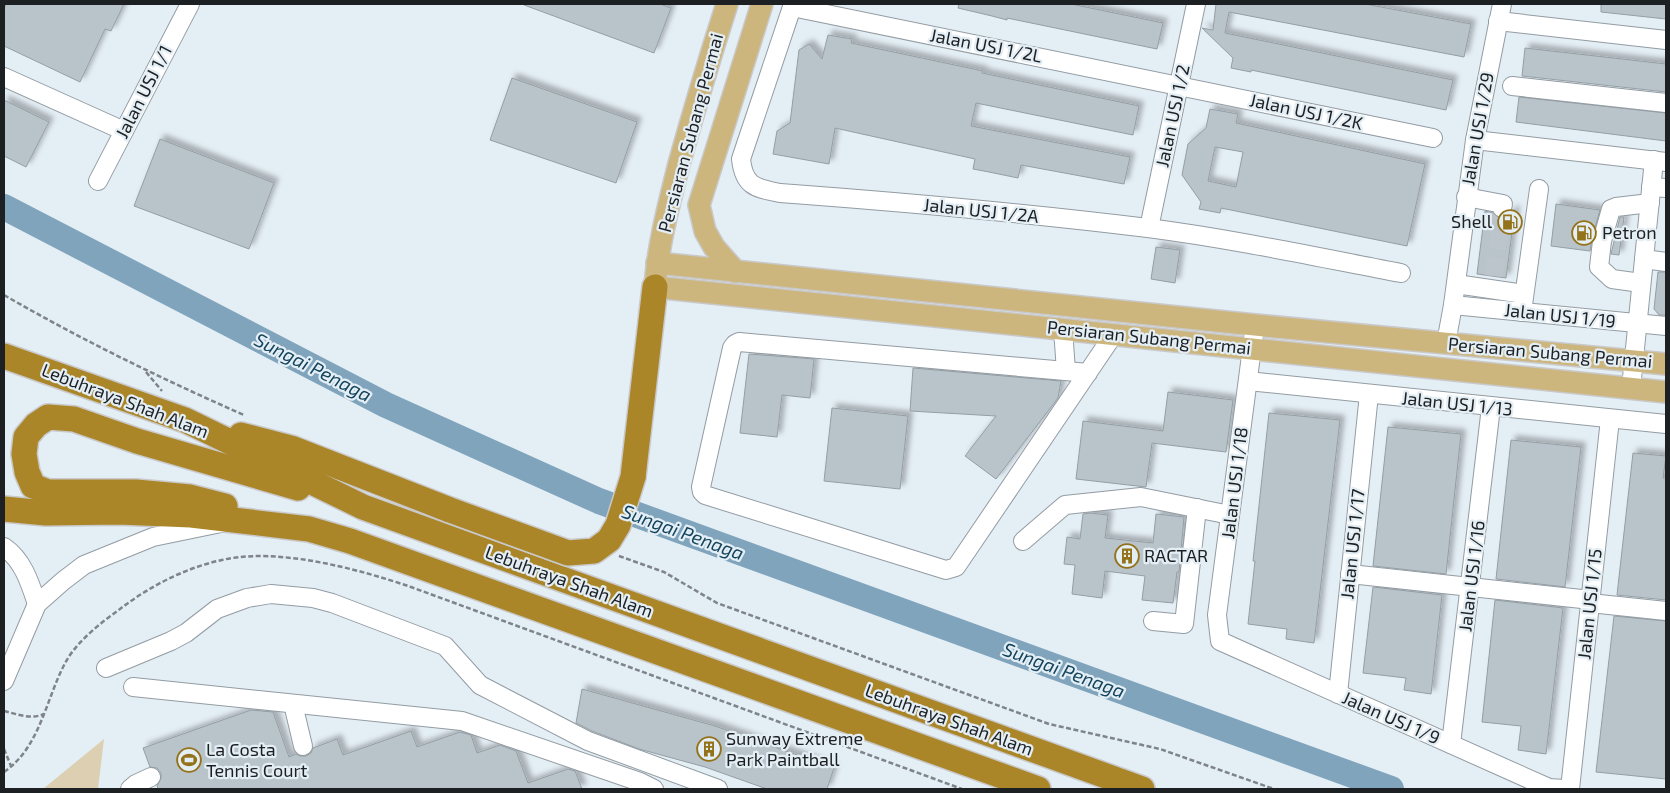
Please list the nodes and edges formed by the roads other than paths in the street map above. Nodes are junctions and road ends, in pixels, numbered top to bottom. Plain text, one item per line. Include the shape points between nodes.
1 (190, 4) edge
2 (728, 4) edge
3 (762, 4) edge
4 (1196, 4) edge
5 (1502, 4) edge
6 (792, 6) edge
7 (1498, 21) junction
8 (1666, 40) edge
9 (4, 77) edge
10 (1179, 86) junction
11 (1512, 86) dead end
12 (1666, 103) edge
13 (124, 131) junction
14 (1432, 138) dead end
15 (1475, 140) junction
16 (1660, 161) edge
17 (98, 181) dead end
18 (1539, 189) dead end
19 (1656, 193) edge
20 (1466, 197) junction
21 (1502, 208) dead end
22 (1149, 228) junction
23 (1644, 259) junction
24 (1666, 262) edge
25 (736, 272) junction
26 (1401, 273) dead end
27 (656, 275) junction
28 (1641, 283) junction
29 (1456, 284) junction
30 (1524, 294) junction
31 (1453, 306) junction
32 (1522, 312) junction
33 (1637, 323) junction
34 (1255, 325) junction
35 (1666, 326) edge
36 (1063, 329) junction
37 (1114, 334) junction
38 (1446, 344) junction
39 (1252, 349) junction
40 (4, 356) edge
41 (1634, 361) junction
42 (1666, 364) edge
43 (1066, 370) junction
44 (1088, 373) junction
45 (1248, 381) junction
46 (1631, 388) junction
47 (1666, 392) edge
48 (1369, 394) junction
49 (1491, 407) junction
50 (1610, 419) junction
51 (185, 420) junction
52 (1666, 424) edge
53 (363, 506) junction
54 (1197, 508) junction
55 (4, 509) edge
56 (1230, 515) junction
57 (239, 520) junction
58 (309, 529) junction
59 (1024, 541) dead end
60 (4, 546) edge
61 (1350, 574) junction
62 (1471, 587) junction
63 (1590, 602) junction
64 (37, 604) junction
65 (1666, 611) edge
66 (1153, 621) dead end
67 (1220, 641) joint
68 (106, 668) dead end
69 (4, 681) edge
70 (133, 687) dead end
71 (1338, 694) junction
72 (293, 704) junction
73 (1452, 744) junction
74 (303, 746) dead end
75 (1090, 771) junction
76 (151, 777) dead end
77 (130, 789) edge
78 (654, 789) edge
79 (718, 789) edge
80 (1038, 789) edge
81 (1142, 789) edge
82 (1161, 789) edge
83 (1564, 789) edge
84 (1570, 789) edge

1 - 13 street, Jalan USJ 1/1
2 - 27 main road, Persiaran Subang Permai via 699,90 672,193
3 - 25 main road, Persiaran Subang Permai via 699,204 705,230 714,248
4 - 10 street, Jalan USJ 1/2
5 - 7 street, Jalan USJ 1/29
6 - 10 street, Jalan USJ 1/2L
6 - 22 street, Jalan USJ 1/2A via 741,159 742,172 748,182 758,188 780,192
7 - 8 street
7 - 15 street, Jalan USJ 1/29
9 - 13 street
10 - 14 street, Jalan USJ 1/2K
10 - 22 street, Jalan USJ 1/2
11 - 12 street
13 - 17 street, Jalan USJ 1/1
15 - 16 street
15 - 20 street, Jalan USJ 1/29
16 - 19 street
18 - 30 street
19 - 23 street
19 - 28 street via 1611,209 1602,240 1599,267 1612,279
20 - 21 street via 1503,204
20 - 29 street, Jalan USJ 1/29
22 - 26 street, Jalan USJ 1/2A
23 - 24 street
23 - 28 street
25 - 27 main road, Persiaran Subang Permai
25 - 34 main road, Persiaran Subang Permai
27 - 36 main road, Persiaran Subang Permai
27 - 51 highway, bridge via 633,477 618,524 609,540 594,551 568,553 291,448
28 - 33 street
29 - 30 street via 1494,283
29 - 31 street, Jalan USJ 1/29
30 - 32 street
31 - 32 street, Jalan USJ 1/19
31 - 38 street, Jalan USJ 1/29
32 - 33 street, Jalan USJ 1/19
33 - 35 street, Jalan USJ 1/19
33 - 41 street
34 - 38 main road, Persiaran Subang Permai
34 - 39 street, Jalan USJ 1/18
36 - 37 main road, Persiaran Subang Permai
36 - 43 street
37 - 39 main road, Persiaran Subang Permai
37 - 44 street
38 - 41 main road, Persiaran Subang Permai
39 - 45 street, Jalan USJ 1/18
39 - 46 main road, Persiaran Subang Permai
40 - 51 highway, Lebuhraya Shah Alam
41 - 42 main road, Persiaran Subang Permai
41 - 46 street
43 - 44 street
43 - 44 street via 734,344 702,492 705,496 951,569 956,567
45 - 48 street, Jalan USJ 1/13
45 - 56 street, Jalan USJ 1/18
46 - 47 main road, Persiaran Subang Permai
48 - 49 street, Jalan USJ 1/13
48 - 61 street, Jalan USJ 1/17
49 - 50 street, Jalan USJ 1/13
49 - 62 street, Jalan USJ 1/16
50 - 52 street, Jalan USJ 1/13
50 - 63 street, Jalan USJ 1/15
51 - 53 highway, Lebuhraya Shah Alam
53 - 58 highway via 137,441 74,419 48,417 26,437 27,472 33,486 48,492 136,492 190,497
53 - 75 highway, Lebuhraya Shah Alam
54 - 56 street
54 - 59 street via 1141,497 1065,505
54 - 66 street via 1184,624
55 - 57 highway, Lebuhraya Shah Alam via 46,514 119,512
56 - 67 street, Jalan USJ 1/18 via 1217,615
57 - 58 highway, Lebuhraya Shah Alam
57 - 64 street via 153,537 121,549 84,566
58 - 80 highway, Lebuhraya Shah Alam via 359,544
60 - 64 street via 26,574
61 - 62 street
61 - 71 street, Jalan USJ 1/17
62 - 63 street
62 - 73 street, Jalan USJ 1/16
63 - 65 street
63 - 84 street, Jalan USJ 1/15
64 - 69 street
67 - 71 street, Jalan USJ 1/9
68 - 79 street via 186,633 217,608 271,594 313,598 445,646 480,684 505,698 588,741
70 - 72 street
71 - 73 street, Jalan USJ 1/9
72 - 74 street
72 - 78 street via 462,721
73 - 83 street, Jalan USJ 1/9 via 1548,788
75 - 81 highway, Lebuhraya Shah Alam
75 - 82 highway
76 - 77 street

